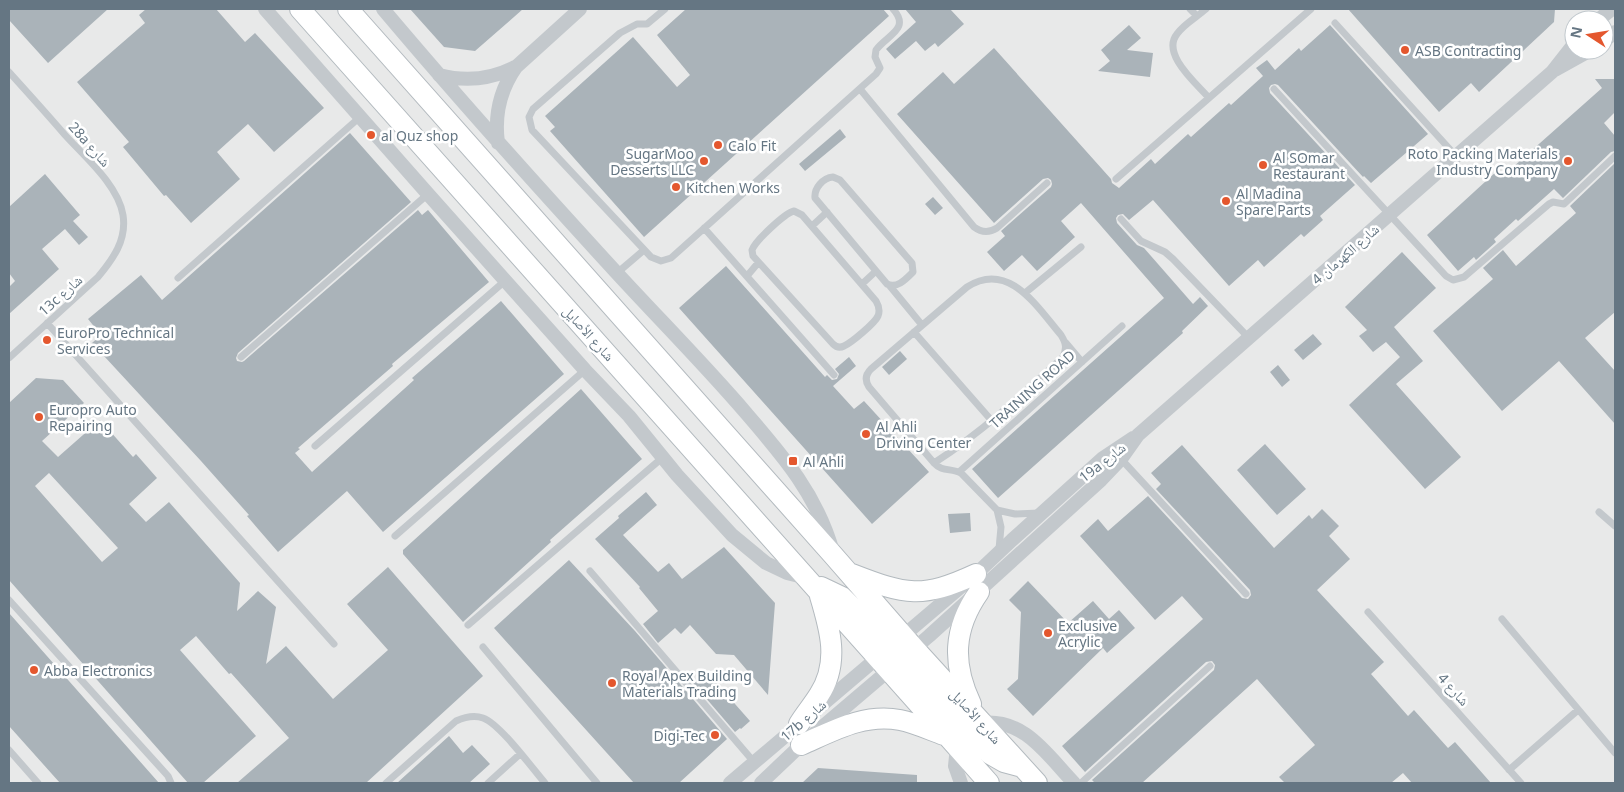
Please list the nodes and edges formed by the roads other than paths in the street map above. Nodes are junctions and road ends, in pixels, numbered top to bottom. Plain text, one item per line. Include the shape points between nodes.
1 (265, 9) edge
2 (300, 9) edge
3 (348, 9) edge
4 (383, 9) edge
5 (580, 9) edge
6 (665, 9) edge
7 (893, 9) edge
8 (1190, 9) edge
9 (1206, 9) edge
10 (1311, 9) edge
11 (1197, 16) junction
12 (1335, 23) dead end
13 (1564, 57) edge
14 (1573, 60) edge
15 (516, 66) junction
16 (9, 72) edge
17 (1552, 72) junction
18 (438, 74) junction
19 (860, 89) junction
20 (1274, 89) dead end
21 (1209, 98) junction
22 (360, 117) junction
23 (498, 142) junction
24 (1456, 156) junction
25 (1615, 156) edge
26 (1116, 179) dead end
27 (1047, 183) dead end
28 (428, 194) junction
29 (826, 212) junction
30 (1389, 215) junction
31 (1121, 219) dead end
32 (812, 226) junction
33 (704, 228) junction
34 (120, 245) joint
35 (1081, 246) dead end
36 (644, 250) junction
37 (758, 263) junction
38 (876, 271) junction
39 (617, 273) junction
40 (747, 276) junction
41 (178, 278) dead end
42 (506, 280) junction
43 (862, 284) junction
44 (889, 285) junction
45 (1025, 293) junction
46 (47, 323) junction
47 (922, 325) junction
48 (1122, 326) dead end
49 (914, 332) junction
50 (1249, 338) junction
51 (1065, 342) junction
52 (241, 357) dead end
53 (9, 358) edge
54 (1082, 362) junction
55 (585, 370) junction
56 (834, 375) dead end
57 (992, 421) junction
58 (1138, 435) junction
59 (315, 446) dead end
60 (662, 458) junction
61 (1121, 459) junction
62 (934, 463) junction
63 (959, 472) junction
64 (998, 510) junction
65 (1042, 512) junction
66 (1599, 512) dead end
67 (1615, 526) edge
68 (395, 536) dead end
69 (998, 552) junction
70 (834, 555) junction
71 (590, 571) dead end
72 (848, 572) junction
73 (977, 583) junction
74 (813, 584) junction
75 (1246, 594) dead end
76 (9, 600) edge
77 (1368, 612) dead end
78 (1502, 619) dead end
79 (468, 625) dead end
80 (334, 644) dead end
81 (483, 647) dead end
82 (896, 653) junction
83 (1210, 666) dead end
84 (1578, 710) junction
85 (980, 721) junction
86 (799, 724) junction
87 (952, 742) junction
88 (801, 745) junction
89 (9, 750) edge
90 (1615, 753) edge
91 (520, 754) junction
92 (754, 762) junction
93 (1021, 766) junction
94 (1509, 770) junction
95 (38, 783) edge
96 (172, 783) edge
97 (386, 783) edge
98 (488, 783) edge
99 (545, 783) edge
100 (597, 783) edge
101 (730, 783) edge
102 (761, 783) edge
103 (961, 783) edge
104 (989, 783) edge
105 (1036, 783) edge
106 (1074, 783) edge
107 (1081, 783) edge
108 (1521, 783) edge

1 - 22 street
2 - 74 main road, شارع الأصايل
3 - 70 main road, شارع الأصايل
4 - 18 street
5 - 15 street
6 - 36 lane via 647,24 637,24 620,33 533,109 529,117 532,130
7 - 19 lane via 900,24 876,50 880,68
8 - 11 lane
9 - 11 lane
10 - 21 lane
11 - 21 lane via 1175,36 1173,54
12 - 24 lane
13 - 17 street, شارع الكهرمان 4
14 - 17 street, شارع الكهرمان 4
15 - 18 street via 495,76 478,79
15 - 23 street via 504,86 497,108
16 - 34 lane, 28a شارع via 113,190 123,216
17 - 24 street, شارع الكهرمان 4
18 - 23 street
19 - 27 lane via 978,230 988,232 997,228
19 - 33 lane
20 - 30 lane
21 - 26 lane
22 - 28 street
22 - 41 lane
23 - 39 street
24 - 30 street, شارع الكهرمان 4
25 - 30 lane via 1564,204 1549,204 1457,280 1446,276
28 - 42 street
28 - 52 lane
29 - 32 lane
29 - 38 lane
29 - 44 lane via 815,198 815,191 828,178 836,178 912,263 914,269 911,274 897,285
30 - 50 street, شارع الكهرمان 4
31 - 50 lane via 1141,241 1173,259
32 - 37 lane via 800,213 790,212 753,246 753,256
32 - 43 lane
33 - 36 lane via 668,260 657,261
33 - 40 lane
34 - 46 lane, 13c شارع via 98,277
35 - 45 lane
36 - 39 lane
37 - 40 lane
37 - 43 lane via 838,347 844,346 878,314 876,301
38 - 43 lane
38 - 44 lane
39 - 70 street via 730,394 795,473 821,516
40 - 56 lane
42 - 55 street
42 - 59 lane
44 - 47 lane
45 - 47 lane via 1000,279 976,281
45 - 51 lane
46 - 53 lane, 13c شارع
46 - 80 lane
47 - 49 lane
48 - 54 lane, TRAINING ROAD
49 - 57 lane
49 - 62 lane via 870,369 866,380 869,388
50 - 58 street, شارع الكهرمان 4
51 - 54 lane
51 - 57 lane via 1063,357
54 - 63 lane, TRAINING ROAD
55 - 60 street via 635,423
55 - 68 lane
57 - 62 lane
58 - 61 street, 19a شارع
58 - 65 street, 19a شارع via 1103,458
60 - 74 street via 748,550 766,563
60 - 79 lane
61 - 73 street, 19a شارع via 1101,480
61 - 75 lane
62 - 63 lane via 944,470
63 - 64 lane
64 - 65 lane via 1015,514
64 - 69 lane via 1002,535
65 - 69 street, 19a شارع
66 - 67 lane
69 - 73 street, 19a شارع
70 - 72 main road, شارع الأصايل
71 - 92 lane
72 - 73 main road via 894,589 915,592
72 - 82 main road, شارع الأصايل
73 - 82 street, 19a شارع
73 - 85 main road via 962,622 958,645 963,684
74 - 82 main road, شارع الأصايل
74 - 86 main road via 828,624 832,655 823,688
76 - 96 lane
77 - 94 lane, شارع 4
78 - 84 lane
81 - 100 lane
82 - 85 main road, شارع الأصايل
82 - 86 street, 17b شارع
82 - 87 main road, شارع الأصايل
82 - 88 street, 17b شارع
82 - 93 main road via 990,754
83 - 107 lane
84 - 90 lane
84 - 94 lane
85 - 93 main road, شارع الأصايل
85 - 106 street via 998,722 1022,730
86 - 92 street, 17b شارع
87 - 88 main road via 900,720 872,718
87 - 103 street
87 - 104 main road, شارع الأصايل
88 - 102 street, 17b شارع
89 - 95 lane
91 - 97 lane via 491,721 477,716 463,718
91 - 98 lane
91 - 99 lane
92 - 101 street, 17b شارع
93 - 105 main road, شارع الأصايل
94 - 108 lane, شارع 4

